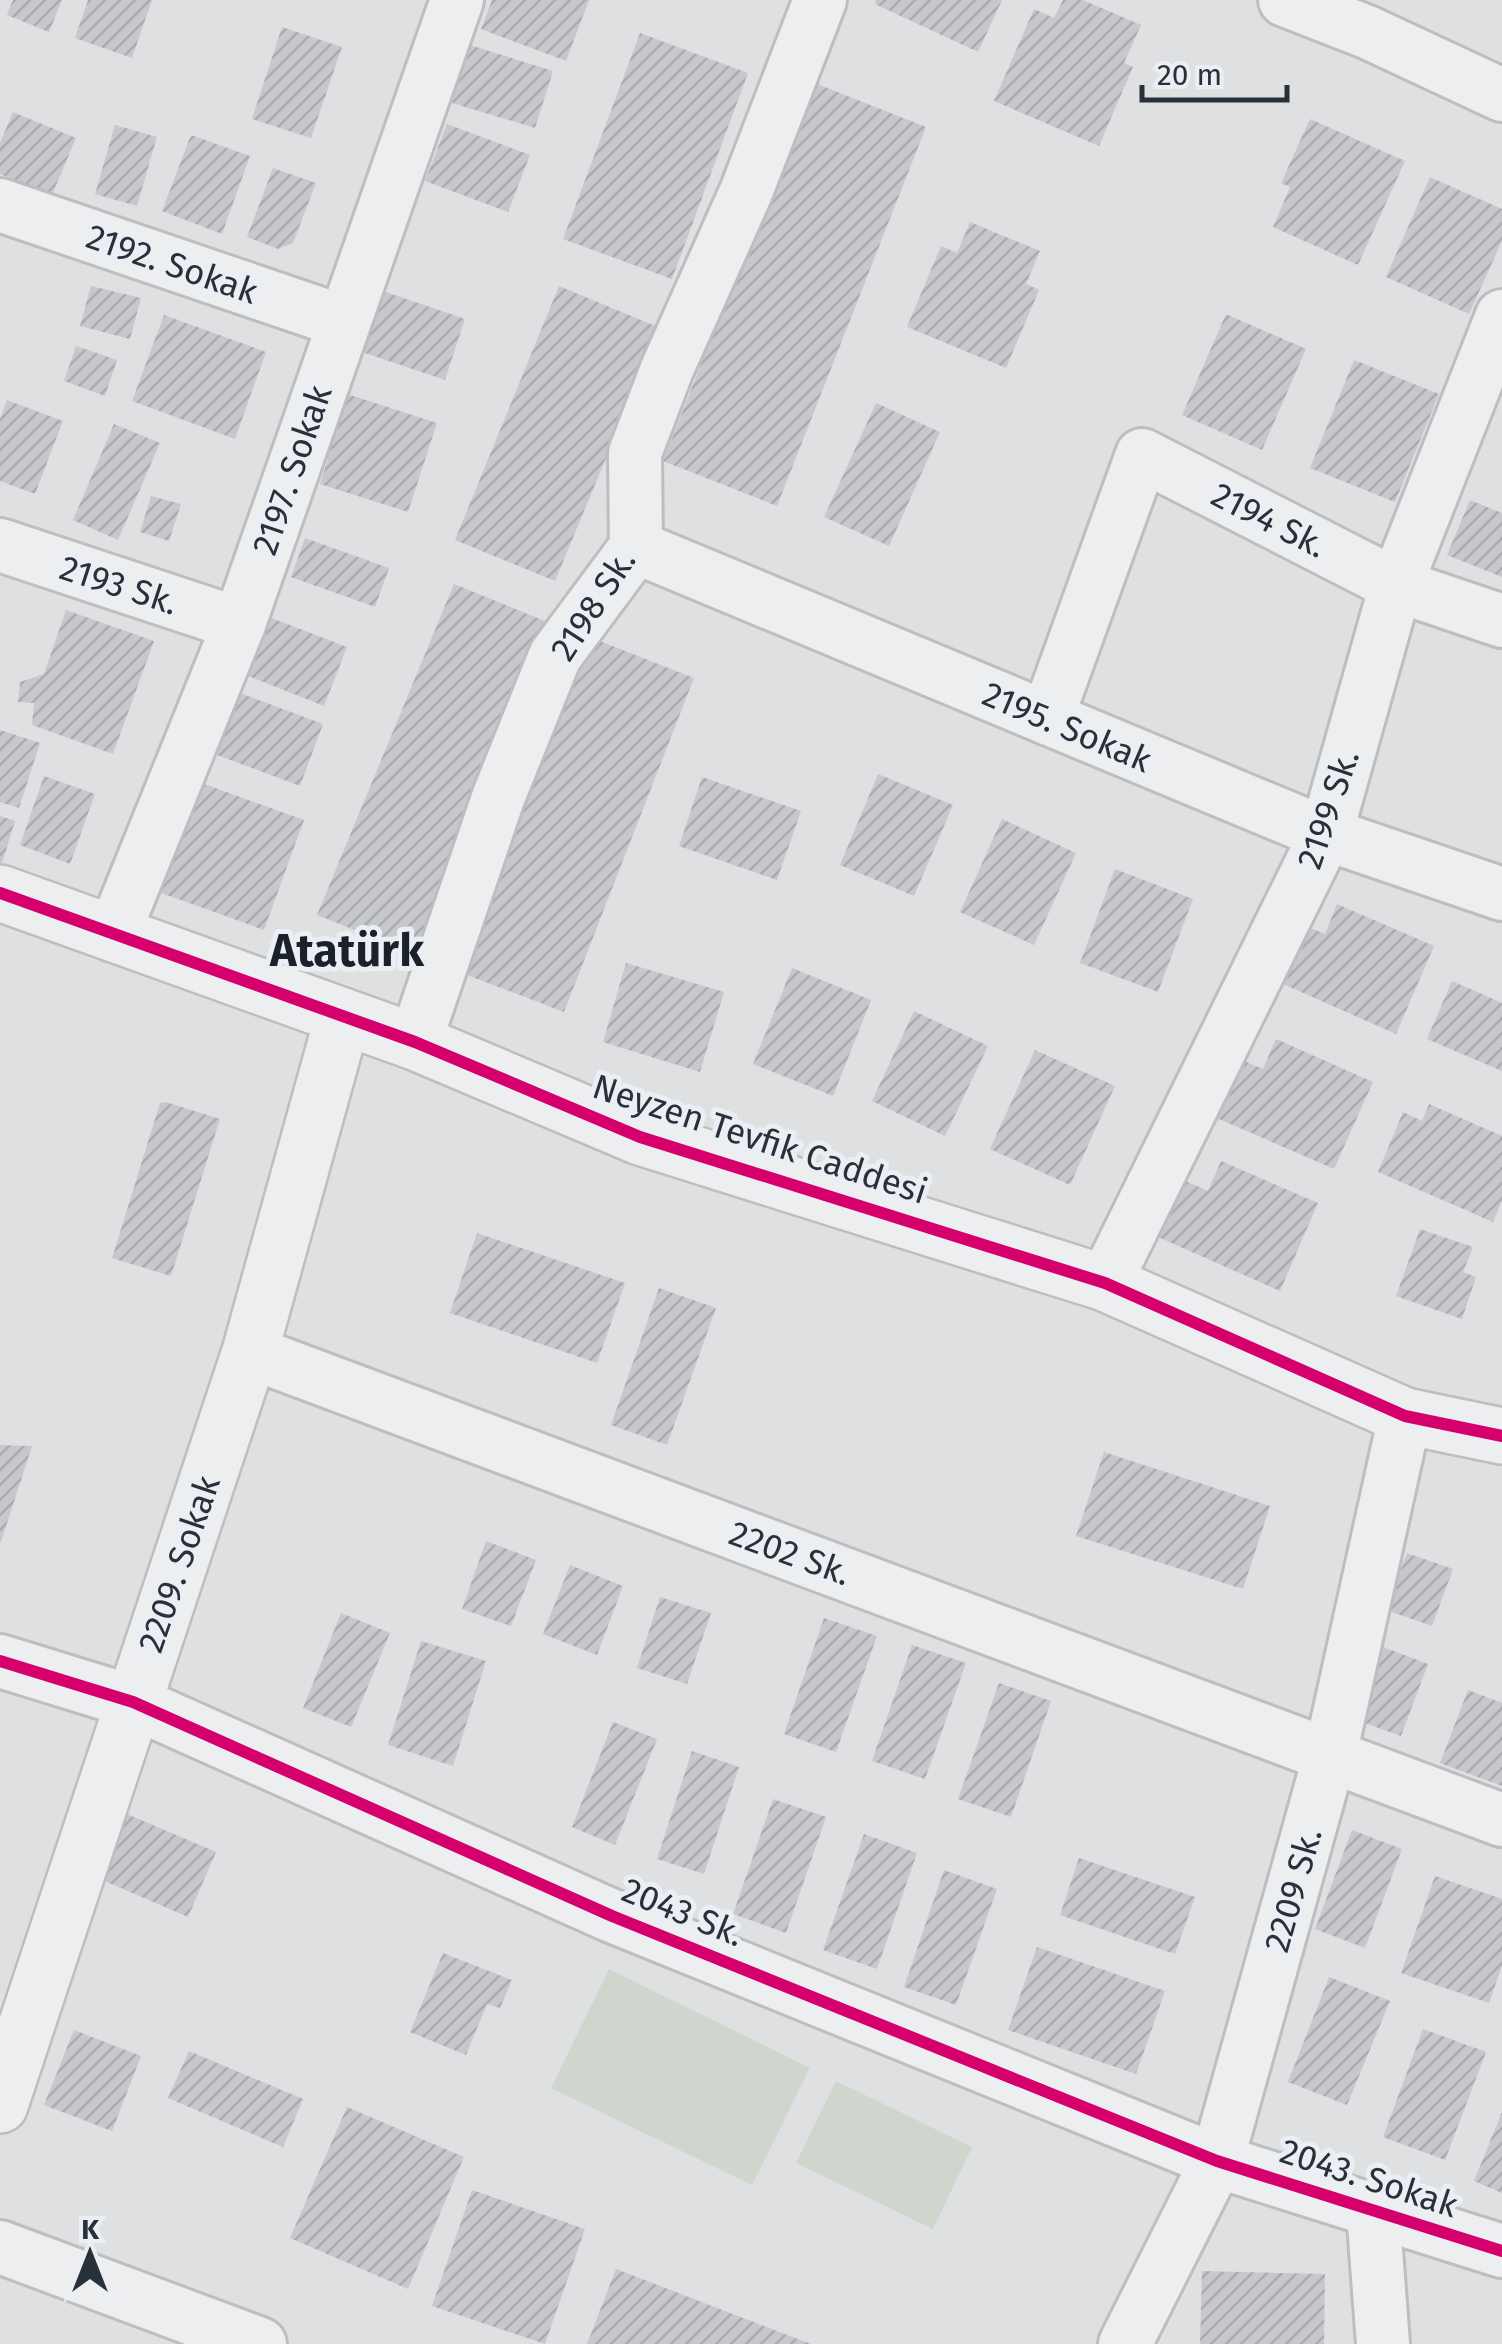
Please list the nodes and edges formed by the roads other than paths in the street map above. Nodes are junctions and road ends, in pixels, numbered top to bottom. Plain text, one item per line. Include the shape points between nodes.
1 (820, 0) edge
2 (1285, 0) edge
3 (446, 3) edge
4 (1502, 95) edge
5 (0, 206) edge
6 (1502, 316) edge
7 (344, 322) junction
8 (0, 545) edge
9 (636, 547) junction
10 (1396, 585) junction
11 (1502, 621) edge
12 (238, 624) junction
13 (1047, 718) junction
14 (1326, 834) junction
15 (0, 893) edge
16 (1502, 894) edge
17 (114, 935) junction
18 (343, 1017) junction
19 (415, 1042) junction
20 (1106, 1283) junction
21 (250, 1352) junction
22 (1405, 1416) junction
23 (1500, 1429) edge
24 (0, 1661) edge
25 (133, 1702) junction
26 (1330, 1754) junction
27 (1502, 1820) edge
28 (0, 2105) edge
29 (1217, 2161) junction
30 (1372, 2210) junction
31 (0, 2247) edge
32 (1502, 2251) edge
33 (260, 2344) edge
34 (1125, 2344) edge
35 (1383, 2344) edge

1 - 9 street, 2198 Sk. via 635,452
2 - 4 street
3 - 7 street, 2197. Sokak
5 - 7 street, 2192. Sokak
6 - 10 street, 2199 Sk.
7 - 12 street, 2197. Sokak
8 - 12 street, 2193 Sk.
9 - 13 street, 2195. Sokak
9 - 19 street, 2198 Sk. via 555,656 498,798
10 - 11 street, 2194 Sk.
10 - 13 street, 2194 Sk. via 1142,455
10 - 14 street, 2199 Sk.
12 - 17 street, 2197. Sokak
13 - 14 street, 2195. Sokak
14 - 16 street, 2195. Sokak
14 - 20 street, 2199 Sk.
15 - 17 street, Neyzen Tevfik Caddesi
17 - 18 street, Neyzen Tevfik Caddesi
18 - 19 street, Neyzen Tevfik Caddesi
18 - 21 street, 2209. Sokak
19 - 20 street, Neyzen Tevfik Caddesi via 640,1137
20 - 22 street, Neyzen Tevfik Caddesi
21 - 25 street, 2209. Sokak
21 - 26 street, 2202 Sk.
22 - 23 street, Neyzen Tevfik Caddesi
22 - 26 street, 2209 Sk.
24 - 25 street
25 - 28 street, 2209. Sokak
25 - 29 street, 2043 Sk. via 612,1916
26 - 27 street, 2202 Sk.
26 - 29 street, 2209 Sk.
29 - 30 street, 2043. Sokak
29 - 34 street, 2209 Sk.
30 - 32 street, 2043. Sokak
30 - 35 street
31 - 33 street

